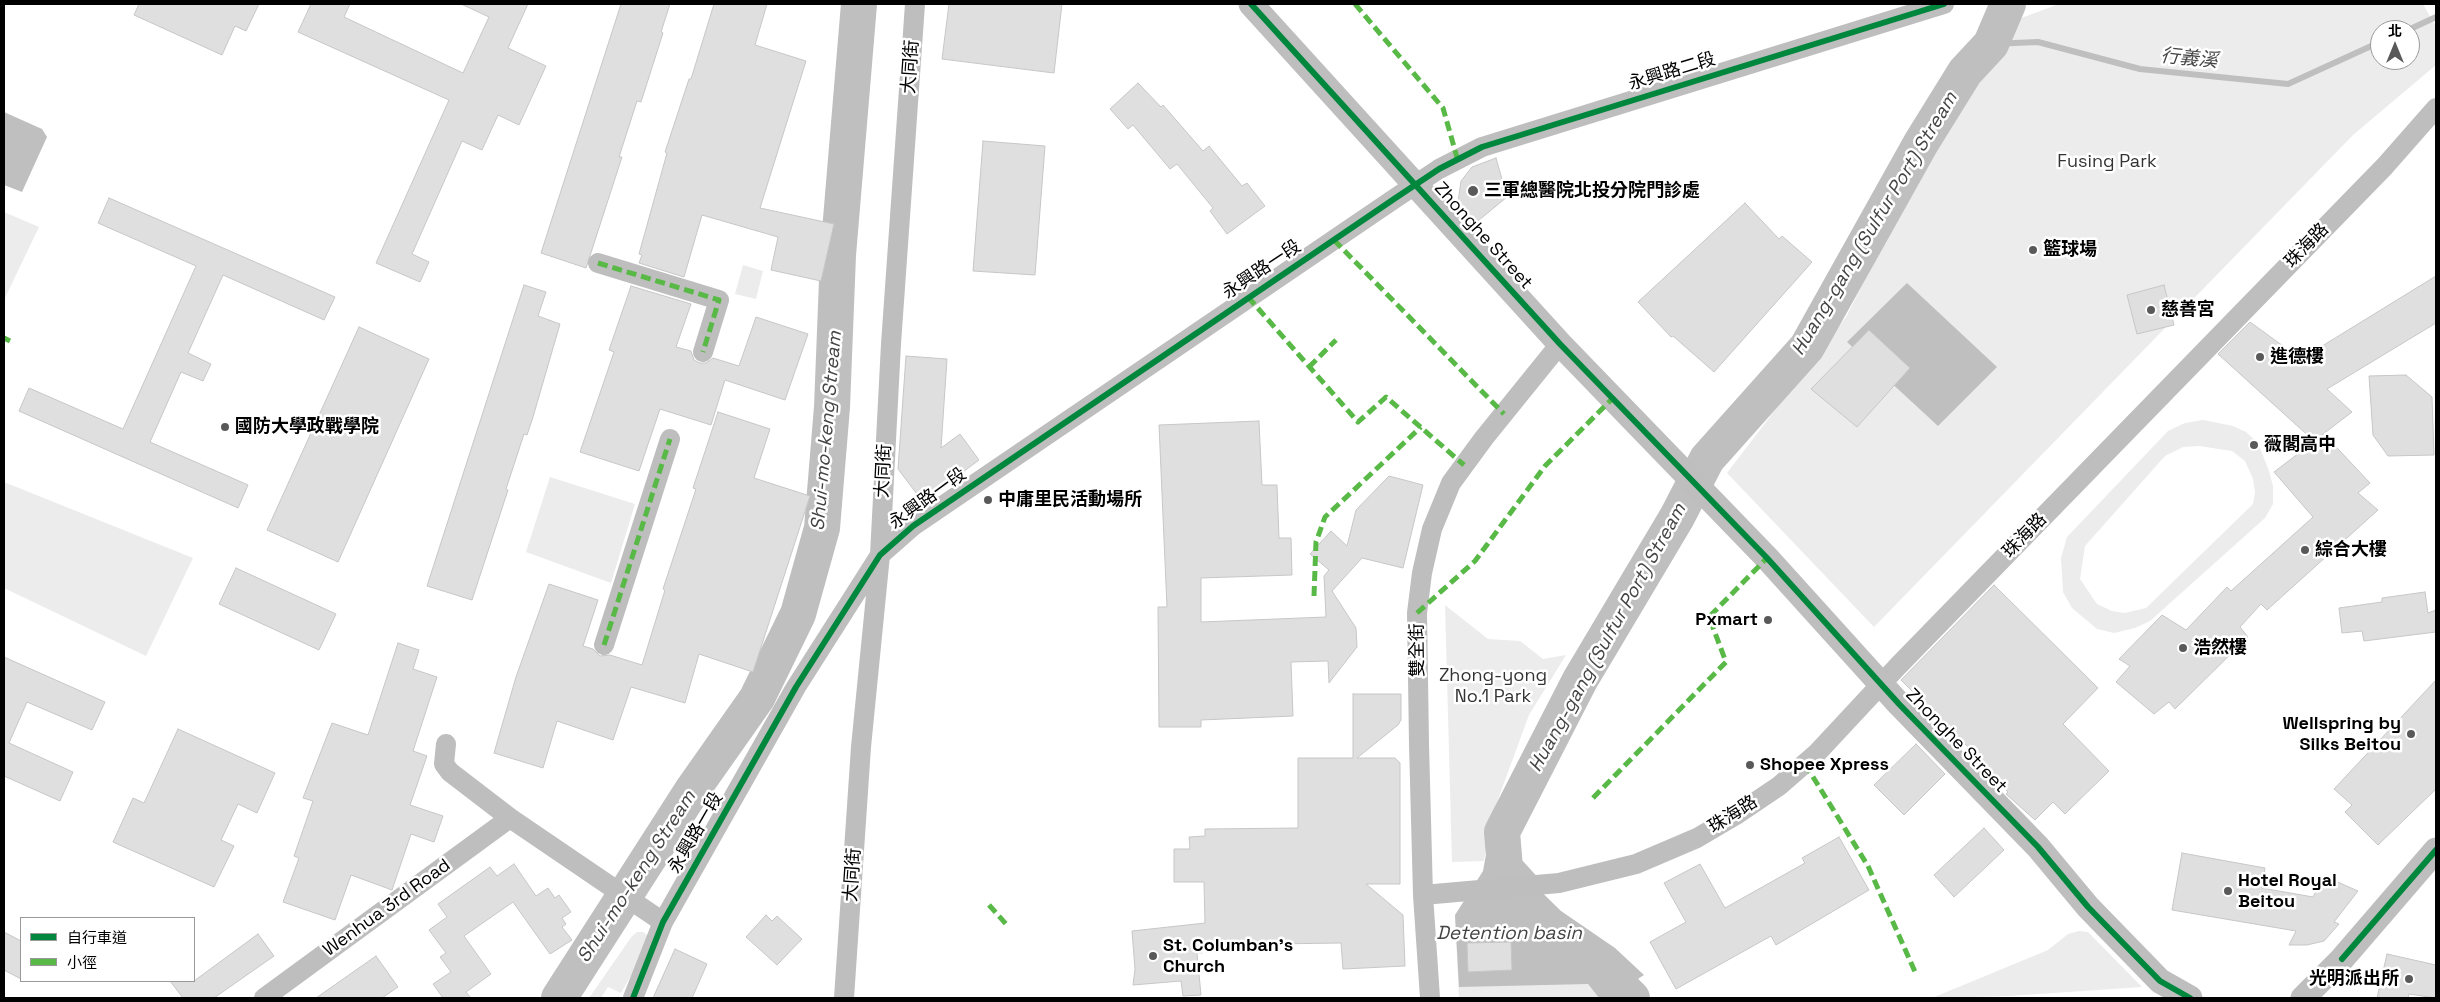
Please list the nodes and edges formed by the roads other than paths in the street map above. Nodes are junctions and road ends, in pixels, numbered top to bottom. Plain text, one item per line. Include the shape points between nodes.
1 (915, 4) edge
2 (1251, 4) edge
3 (1944, 4) edge
4 (2436, 108) edge
5 (1416, 185) junction
6 (598, 263) dead end
7 (1560, 344) junction
8 (703, 352) dead end
9 (670, 439) dead end
10 (880, 555) junction
11 (604, 645) dead end
12 (1881, 684) junction
13 (446, 744) dead end
14 (510, 818) junction
15 (2436, 850) edge
16 (1423, 895) junction
17 (658, 919) junction
18 (2342, 959) junction
19 (264, 998) edge
20 (633, 998) edge
21 (844, 998) edge
22 (1430, 998) edge
23 (2190, 998) edge
24 (2303, 998) edge
25 (2330, 998) edge

1 - 10 street, 大同街 via 891,334
2 - 5 street, Zhonghe Street
3 - 5 street, 永興路二段 via 1482,148 1439,169
4 - 12 street, 珠海路 via 2385,166
5 - 7 street, Zhonghe Street
5 - 10 street, 永興路一段 via 971,485 913,526
6 - 8 street via 719,300
7 - 12 street, Zhonghe Street via 1708,497
7 - 16 street, 雙全街 via 1451,483 1432,529 1417,613
9 - 11 street
10 - 17 street, 永興路一段 via 796,687
10 - 21 street, 大同街 via 861,747
12 - 16 street, 珠海路 via 1818,753 1779,786 1697,838 1636,864 1559,883
12 - 23 street, Zhonghe Street via 2038,847 2088,907 2160,981
13 - 14 street via 444,764 450,772
14 - 17 street
14 - 19 street, Wenhua 3rd Road
15 - 18 street
16 - 22 street, 雙全街
17 - 20 street, 永興路一段
18 - 24 street
18 - 25 street via 2328,986

